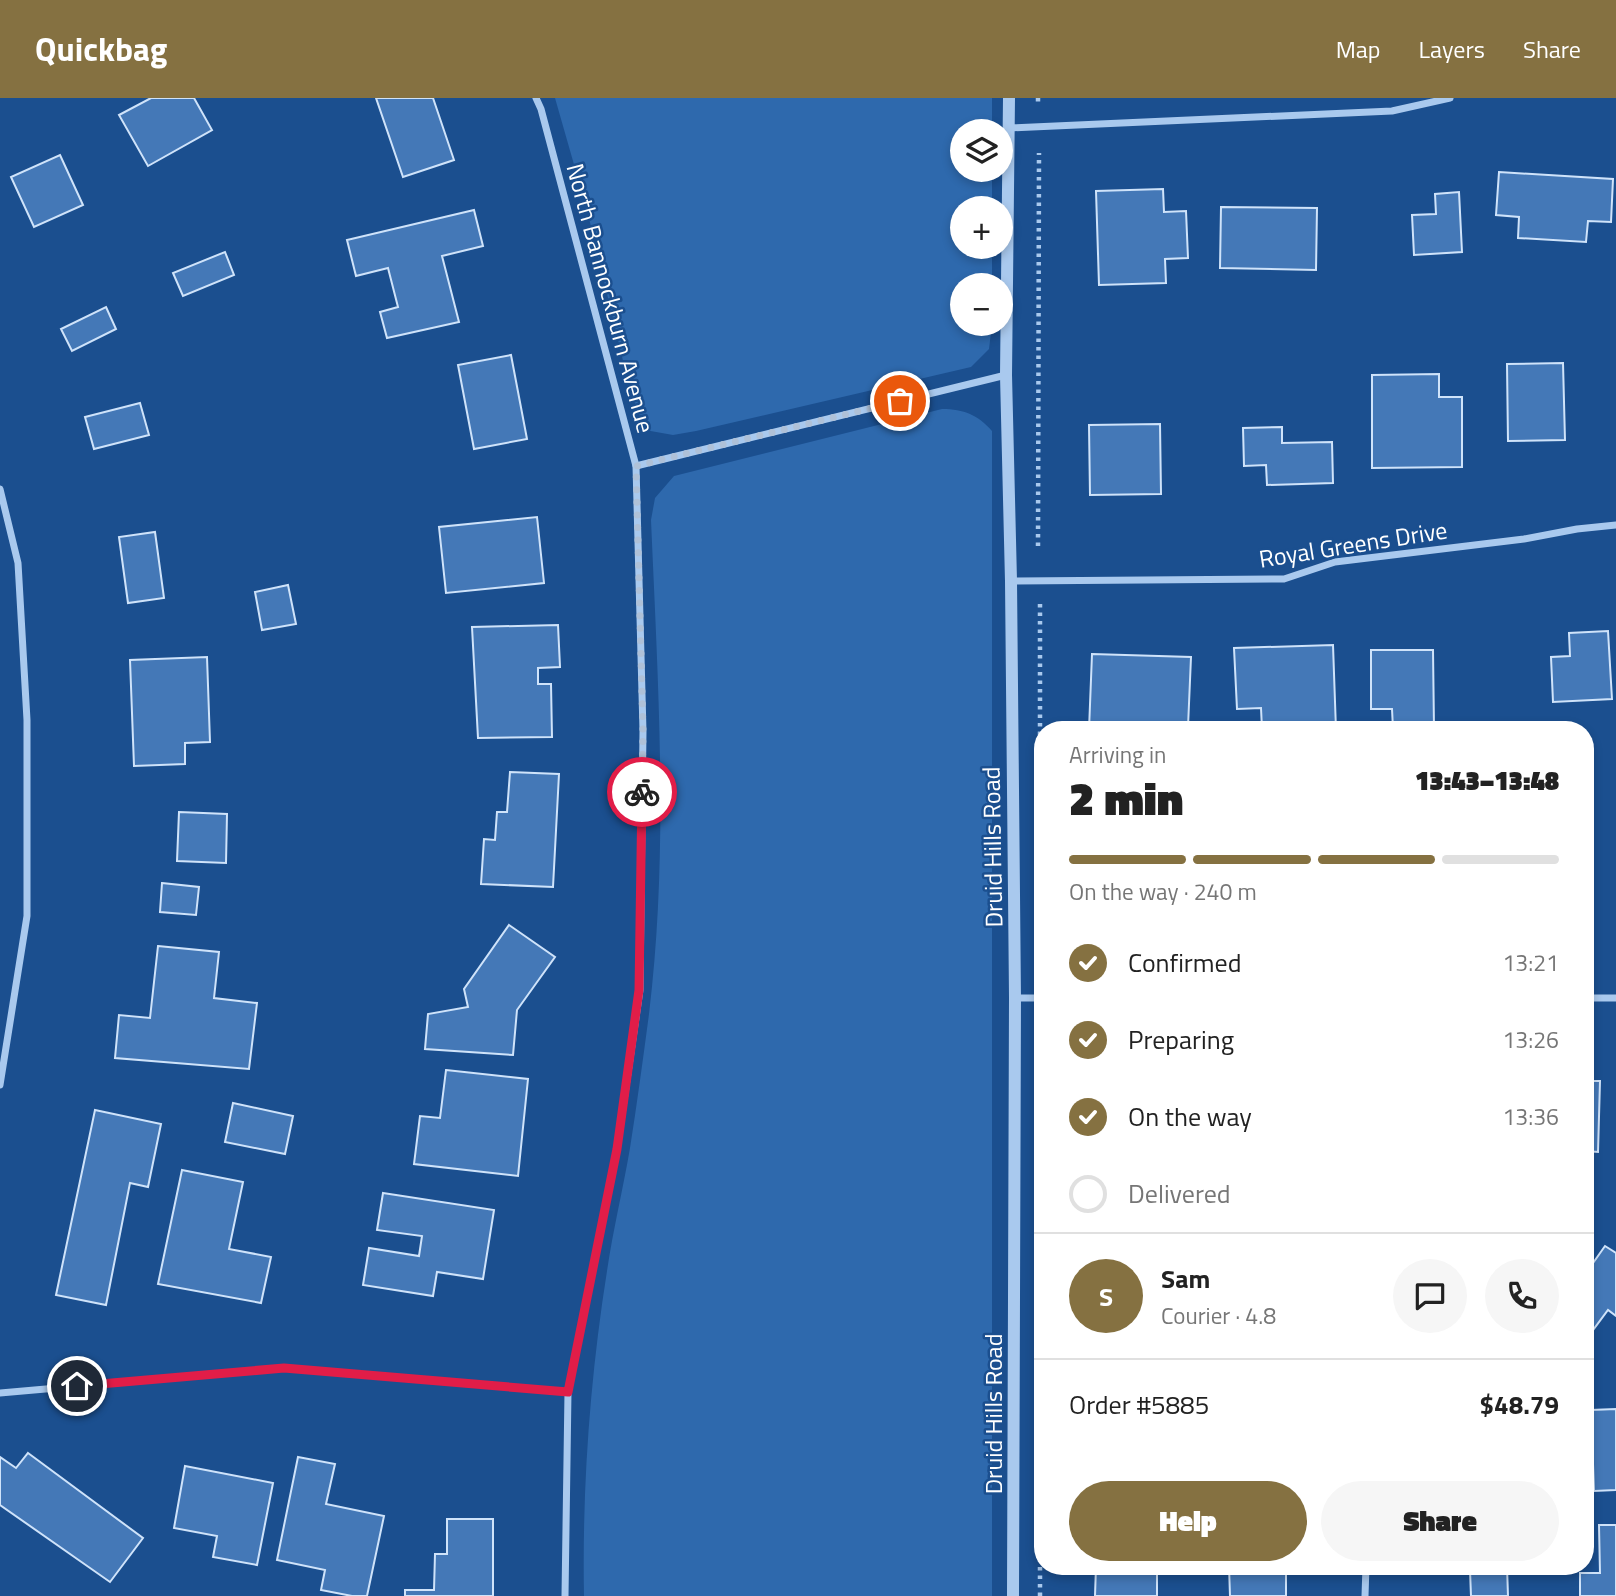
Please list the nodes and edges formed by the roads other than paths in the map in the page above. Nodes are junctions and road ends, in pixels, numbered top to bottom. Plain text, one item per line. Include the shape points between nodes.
1 (536, 98) edge
2 (1009, 98) edge
3 (1450, 98) edge
4 (1009, 119) edge
5 (1013, 128) edge
6 (1008, 182) edge
7 (1006, 374) junction
8 (636, 466) junction
9 (0, 489) edge
10 (1616, 525) edge
11 (1011, 581) junction
12 (1015, 998) junction
13 (1034, 998) edge
14 (1594, 998) edge
15 (1616, 998) edge
16 (0, 1084) edge
17 (568, 1392) junction
18 (0, 1393) edge
19 (1366, 1575) edge
20 (565, 1596) edge
21 (1013, 1596) edge
22 (1365, 1596) edge

1 - 8 street, North Bannockburn Avenue
2 - 4 street, Druid Hills Road
3 - 5 street via 1392,111
6 - 7 street, Druid Hills Road
7 - 8 street
7 - 11 street, Druid Hills Road
8 - 17 street, North Bannockburn Avenue via 643,731 639,990 617,1149
9 - 16 street via 18,563 27,720 27,916
10 - 11 street, Royal Greens Drive via 1335,562 1284,579
11 - 12 street, Druid Hills Road
12 - 13 street
12 - 21 street, Druid Hills Road
14 - 15 street
17 - 18 street via 284,1368
17 - 20 street, North Bannockburn Avenue
19 - 22 street

